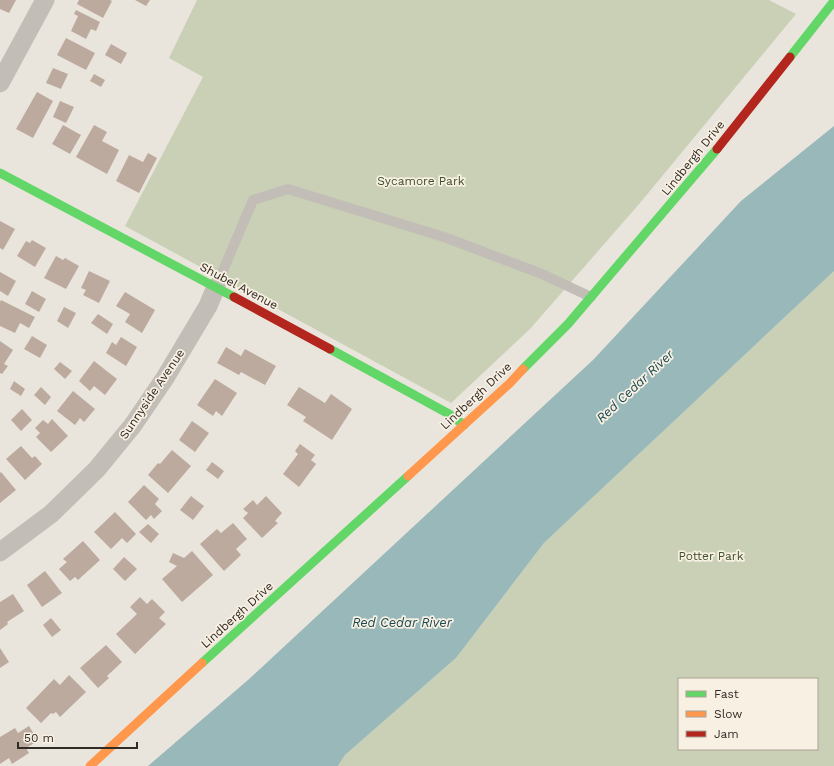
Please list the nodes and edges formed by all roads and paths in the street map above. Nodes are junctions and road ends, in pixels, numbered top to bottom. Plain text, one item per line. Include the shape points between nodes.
1 (45, 0) edge
2 (834, 1) edge
3 (0, 83) edge
4 (0, 173) edge
5 (216, 287) junction
6 (591, 297) junction
7 (464, 425) junction
8 (0, 552) edge
9 (90, 766) edge

1 - 3 street
2 - 6 street, Lindbergh Drive via 706,163
4 - 5 street, Shubel Avenue
5 - 6 lane via 253,200 288,189 444,237 542,274
5 - 7 street, Shubel Avenue via 449,414
5 - 8 street, Sunnyside Avenue via 208,306 165,378 133,425 97,469 51,514
6 - 7 street, Lindbergh Drive via 568,324
7 - 9 street, Lindbergh Drive

